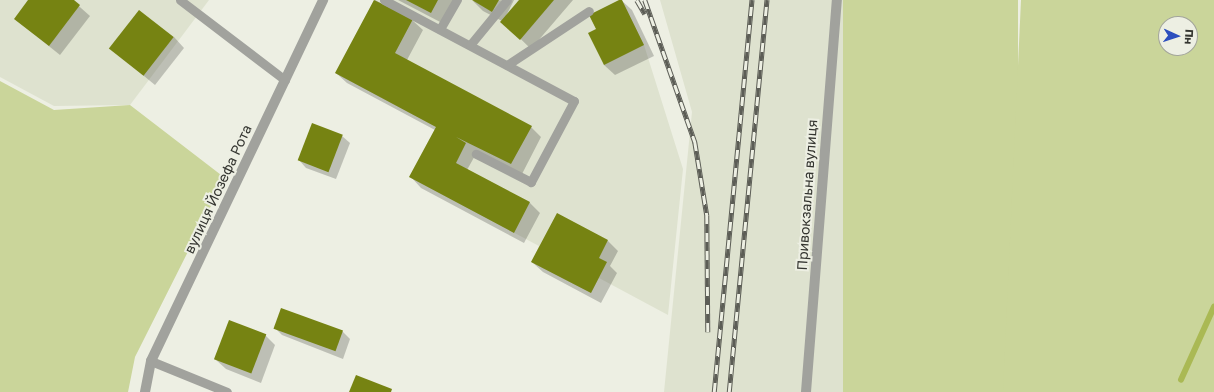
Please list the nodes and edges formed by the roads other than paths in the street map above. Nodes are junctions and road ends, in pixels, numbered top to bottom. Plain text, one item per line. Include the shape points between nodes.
1 (180, 0) edge
2 (323, 0) edge
3 (384, 0) edge
4 (457, 0) edge
5 (507, 0) edge
6 (837, 0) edge
7 (589, 11) dead end
8 (440, 29) junction
9 (470, 46) junction
10 (507, 65) junction
11 (285, 80) junction
12 (476, 154) dead end
13 (151, 361) junction
14 (145, 392) edge
15 (227, 392) edge
16 (806, 392) edge

1 - 11 lane
2 - 11 street, вулиця Йозефа Рота
3 - 8 lane
4 - 8 lane
5 - 9 lane
6 - 16 street, Привокзальна вулиця
7 - 10 lane
8 - 9 lane
9 - 10 lane
10 - 12 lane via 574,101 531,182
11 - 13 street, вулиця Йозефа Рота
13 - 14 street, вулиця Йозефа Рота
13 - 15 lane

